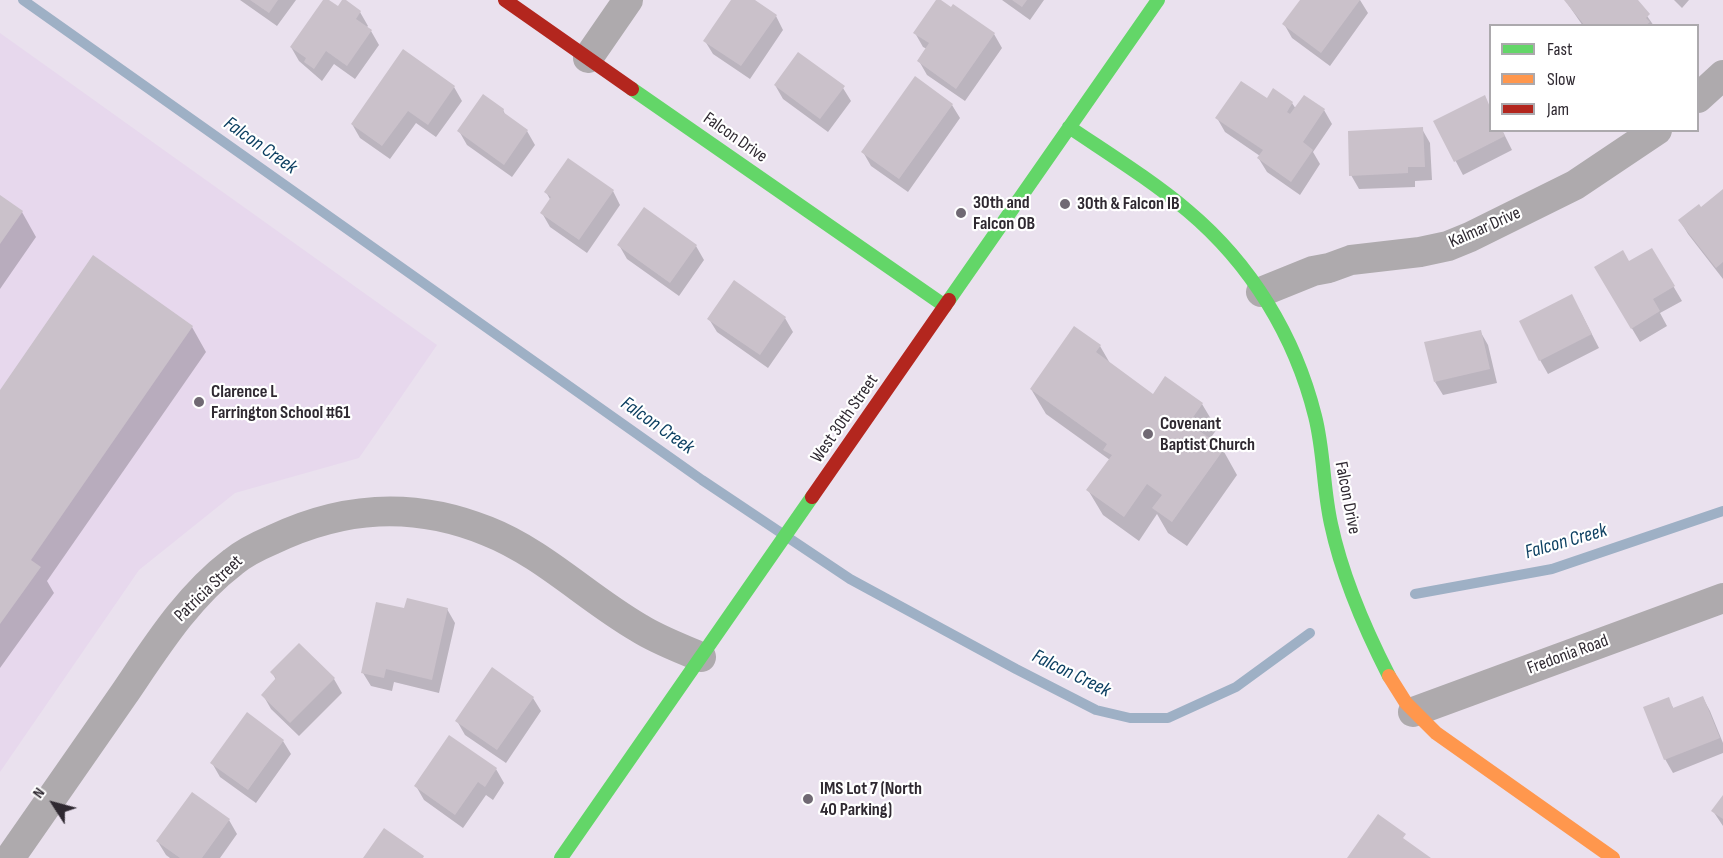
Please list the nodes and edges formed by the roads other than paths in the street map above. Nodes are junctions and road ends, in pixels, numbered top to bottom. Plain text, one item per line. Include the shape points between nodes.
1 (505, 0) edge
2 (628, 0) edge
3 (1158, 0) edge
4 (588, 58) junction
5 (1723, 75) edge
6 (1699, 97) edge
7 (1069, 128) junction
8 (1654, 132) edge
9 (1261, 292) junction
10 (945, 306) junction
11 (1723, 598) edge
12 (700, 657) junction
13 (1413, 712) junction
14 (10, 858) edge
15 (561, 858) edge
16 (1613, 858) edge

1 - 4 street, Falcon Drive
2 - 4 street
3 - 7 street, West 30th Street
4 - 10 street, Falcon Drive
5 - 6 street
7 - 9 street, Falcon Drive via 1188,209 1233,255
7 - 10 street, West 30th Street
8 - 9 street, Kalmar Drive via 1575,185 1448,246 1351,260
9 - 13 street, Falcon Drive via 1293,351 1310,397 1328,510 1345,571 1391,683
10 - 12 street, West 30th Street
11 - 13 street, Fredonia Road
12 - 14 street, Patricia Street via 639,629 531,554 470,525 437,515 388,511 354,513 305,525 244,553 183,610
12 - 15 street, West 30th Street
13 - 16 street, Falcon Drive via 1436,733

